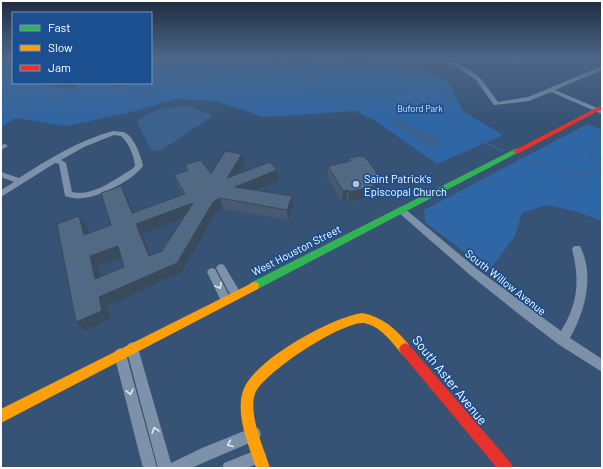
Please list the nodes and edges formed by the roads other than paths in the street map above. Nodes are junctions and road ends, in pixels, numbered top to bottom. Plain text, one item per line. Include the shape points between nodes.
1 (478, 79) edge
2 (577, 79) edge
3 (553, 89) junction
4 (601, 109) edge
5 (56, 160) junction
6 (1, 174) edge
7 (19, 181) junction
8 (1, 194) edge
9 (401, 210) junction
10 (577, 249) dead end
11 (236, 295) junction
12 (226, 300) junction
13 (562, 340) junction
14 (126, 351) junction
15 (602, 366) edge
16 (1, 416) edge
17 (254, 434) junction
18 (261, 462) edge
19 (196, 463) edge
20 (150, 468) edge
21 (165, 468) edge
22 (176, 468) edge
23 (229, 468) edge
24 (506, 468) edge

1 - 3 street via 496,104 529,99
2 - 3 street
3 - 4 street
4 - 9 main road, West Houston Street
5 - 5 street via 62,163 68,194 81,197 101,190 135,171 139,166 127,136 123,133 91,140
5 - 7 street
6 - 7 street
7 - 8 street
9 - 11 main road, West Houston Street
9 - 13 street, South Willow Avenue via 485,283
10 - 13 street via 583,278 582,297 574,320
11 - 12 main road, West Houston Street
11 -> 12 street via 216,270
12 - 14 main road, West Houston Street
13 - 15 street, South Willow Avenue
14 - 16 main road, West Houston Street
14 -> 20 street
21 -> 14 street
17 - 18 main road
17 -> 19 street
17 - 24 main road, South Aster Avenue via 248,412 249,391 260,375 347,320 366,318 379,322 392,331
18 - 23 street
19 - 22 street

